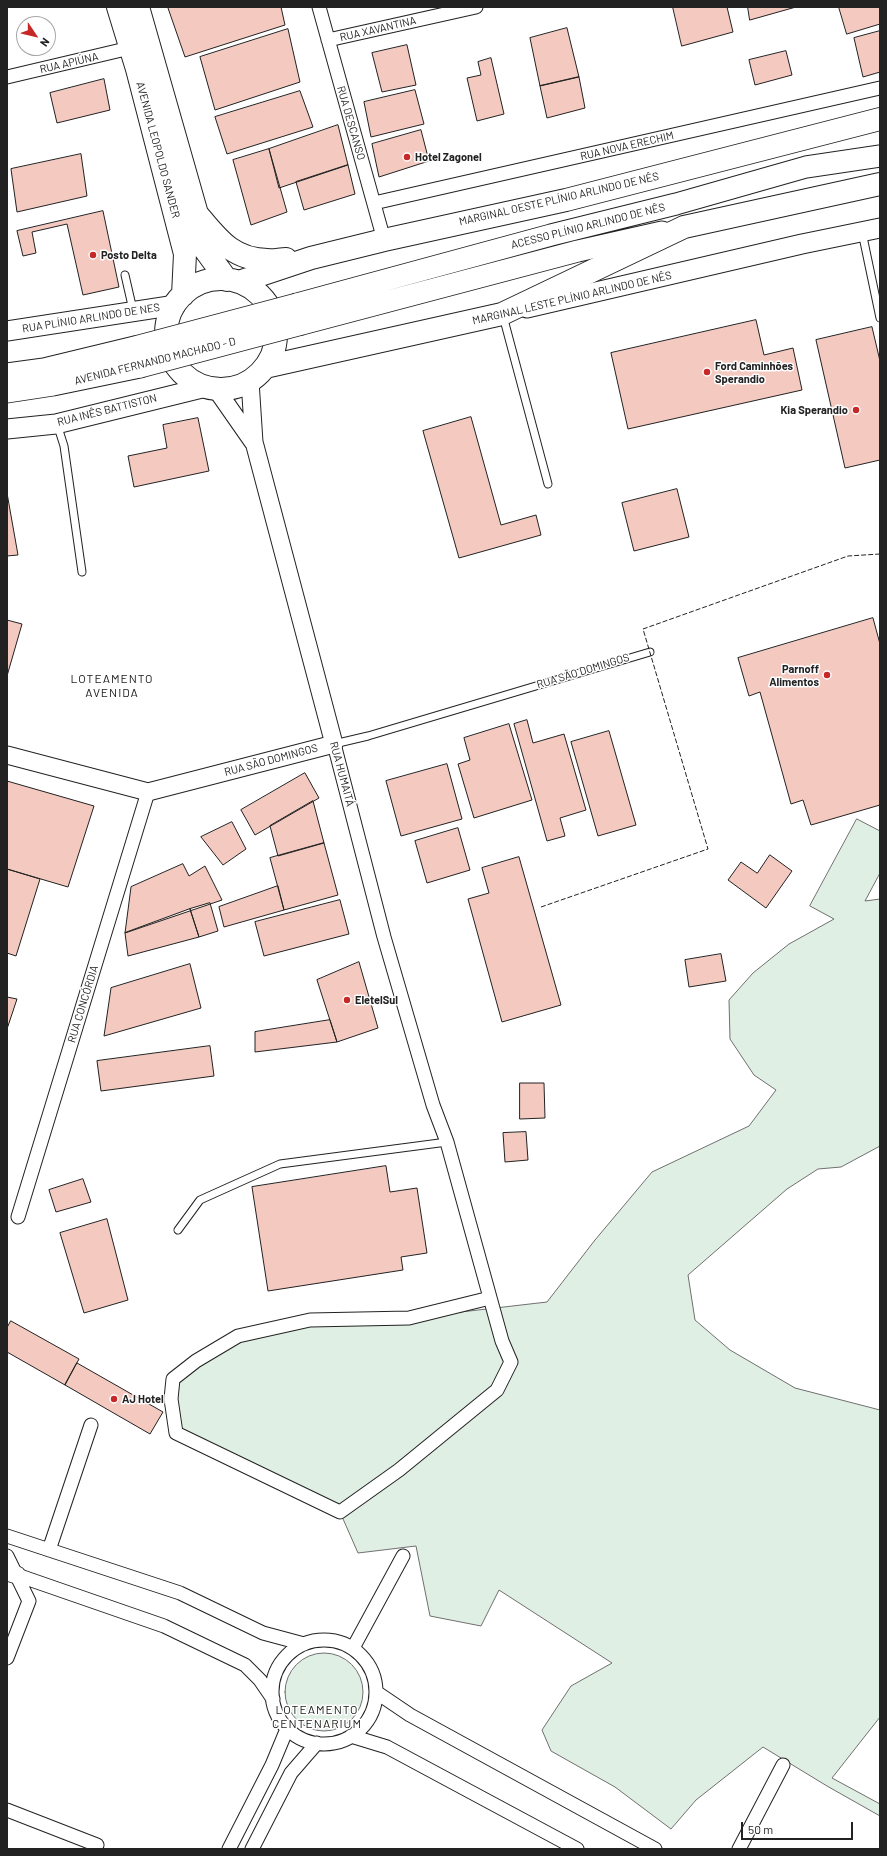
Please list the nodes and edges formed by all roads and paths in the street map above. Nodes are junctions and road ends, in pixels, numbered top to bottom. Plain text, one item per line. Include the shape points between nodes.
1 (118, 7) edge
2 (138, 7) edge
3 (319, 7) edge
4 (476, 7) edge
5 (328, 40) junction
6 (130, 48) junction
7 (7, 77) edge
8 (880, 88) edge
9 (880, 119) edge
10 (880, 146) edge
11 (880, 156) edge
12 (806, 167) junction
13 (880, 184) edge
14 (374, 203) junction
15 (196, 214) junction
16 (684, 227) junction
17 (880, 228) edge
18 (862, 232) junction
19 (384, 240) junction
20 (311, 258) junction
21 (125, 275) dead end
22 (233, 281) junction
23 (179, 300) junction
24 (297, 304) joint
25 (134, 312) junction
26 (502, 314) junction
27 (880, 318) edge
28 (302, 324) joint
29 (7, 331) edge
30 (7, 374) edge
31 (258, 374) junction
32 (211, 388) junction
33 (7, 392) edge
34 (56, 424) junction
35 (7, 429) edge
36 (254, 442) junction
37 (548, 484) dead end
38 (82, 572) dead end
39 (650, 652) dead end
40 (334, 744) junction
41 (7, 755) edge
42 (148, 792) junction
43 (447, 1142) junction
44 (18, 1217) dead end
45 (178, 1230) dead end
46 (490, 1298) junction
47 (91, 1425) dead end
48 (7, 1536) edge
49 (49, 1550) junction
50 (7, 1556) edge
51 (403, 1556) dead end
52 (12, 1573) edge
53 (304, 1644) junction
54 (353, 1648) junction
55 (7, 1658) edge
56 (376, 1692) junction
57 (273, 1699) junction
58 (287, 1729) junction
59 (351, 1736) junction
60 (317, 1743) junction
61 (783, 1766) dead end
62 (7, 1810) edge
63 (97, 1845) dead end
64 (229, 1849) edge
65 (252, 1849) edge
66 (577, 1849) edge
67 (655, 1849) edge
68 (740, 1849) edge

1 - 6 highway, AVENIDA LEOPOLDO SANDER
2 - 15 highway, AVENIDA LEOPOLDO SANDER
3 - 5 street, RUA DESCANSO
4 - 5 street, RUA XAVANTINA
5 - 14 street, RUA DESCANSO
6 - 7 street, RUA APIÚNA
6 - 23 highway, AVENIDA LEOPOLDO SANDER via 185,254
8 - 14 street, RUA NOVA ERECHIM
9 - 19 highway, MARGINAL OESTE PLÍNIO ARLINDO DE NÊS via 566,200
10 - 12 main road
11 - 12 main road, ACESSO PLÍNIO ARLINDO DE NÊS
12 - 24 main road, ACESSO PLÍNIO ARLINDO DE NÊS
13 - 16 highway, ACESSO PLÍNIO ARLINDO DE NÊS
14 - 19 street, RUA DESCANSO
15 - 20 highway via 221,242 235,253 268,260
15 - 22 highway, AVENIDA LEOPOLDO SANDER via 204,247
16 - 26 highway
16 - 28 main road, ACESSO PLÍNIO ARLINDO DE NÊS via 578,251
17 - 18 main road, MARGINAL LESTE PLÍNIO ARLINDO DE NÊS
18 - 26 main road, MARGINAL LESTE PLÍNIO ARLINDO DE NÊS
18 - 27 lane
19 - 20 highway, MARGINAL OESTE PLÍNIO ARLINDO DE NÊS
20 - 22 highway, MARGINAL OESTE PLÍNIO ARLINDO DE NÊS
21 - 25 lane
22 - 23 highway via 203,283
22 - 31 highway via 250,287 259,294 272,314 276,336 272,352
23 - 25 main road, RUA PLÍNIO ARLINDO DE NES
23 - 32 highway via 167,327 169,351 187,377
24 - 30 main road, AVENIDA FERNANDO MACHADO - D, bridge via 44,369
25 - 29 main road, RUA PLÍNIO ARLINDO DE NES
26 - 31 highway, MARGINAL LESTE PLÍNIO ARLINDO DE NÊS
26 - 37 lane
28 - 33 main road, AVENIDA FERNANDO MACHADO - D, bridge via 140,367
31 - 32 highway via 226,389
31 - 36 street, RUA HUMAITÁ
32 - 34 main road, RUA INÊS BATTISTON
32 - 36 street, RUA HUMAITÁ
34 - 35 main road, RUA INÊS BATTISTON
34 - 38 lane via 64,446
36 - 40 street, RUA HUMAITÁ
39 - 40 lane, RUA SÃO DOMINGOS
40 - 42 street, RUA SÃO DOMINGOS
40 - 43 street, RUA HUMAITÁ via 384,937 433,1106
41 - 42 street, RUA SÃO DOMINGOS
42 - 44 street, RUA CONCÓRDIA
43 - 45 lane via 280,1164 200,1200
43 - 46 street, RUA HUMAITÁ
46 - 46 street, RUA HUMAITÁ via 409,1318 310,1320 238,1336 196,1361 173,1379 171,1399 176,1433 340,1512 399,1470 497,1390 511,1362
47 - 49 street
48 - 49 street
49 - 53 street via 180,1593 263,1633
50 - 52 street
51 - 54 street
52 - 55 street via 29,1601
52 - 57 street via 164,1626 245,1666 260,1680
53 - 54 street via 321,1640
53 - 57 street via 290,1653 279,1666 274,1682
54 - 56 street via 365,1660 374,1675
56 - 59 street via 373,1710 364,1725
56 - 67 street via 410,1715
57 - 58 street via 278,1715
58 - 60 street via 301,1738
58 - 64 street via 272,1765
59 - 60 street via 335,1743
59 - 66 street via 387,1747
60 - 65 street via 291,1773
61 - 68 street
62 - 63 street

